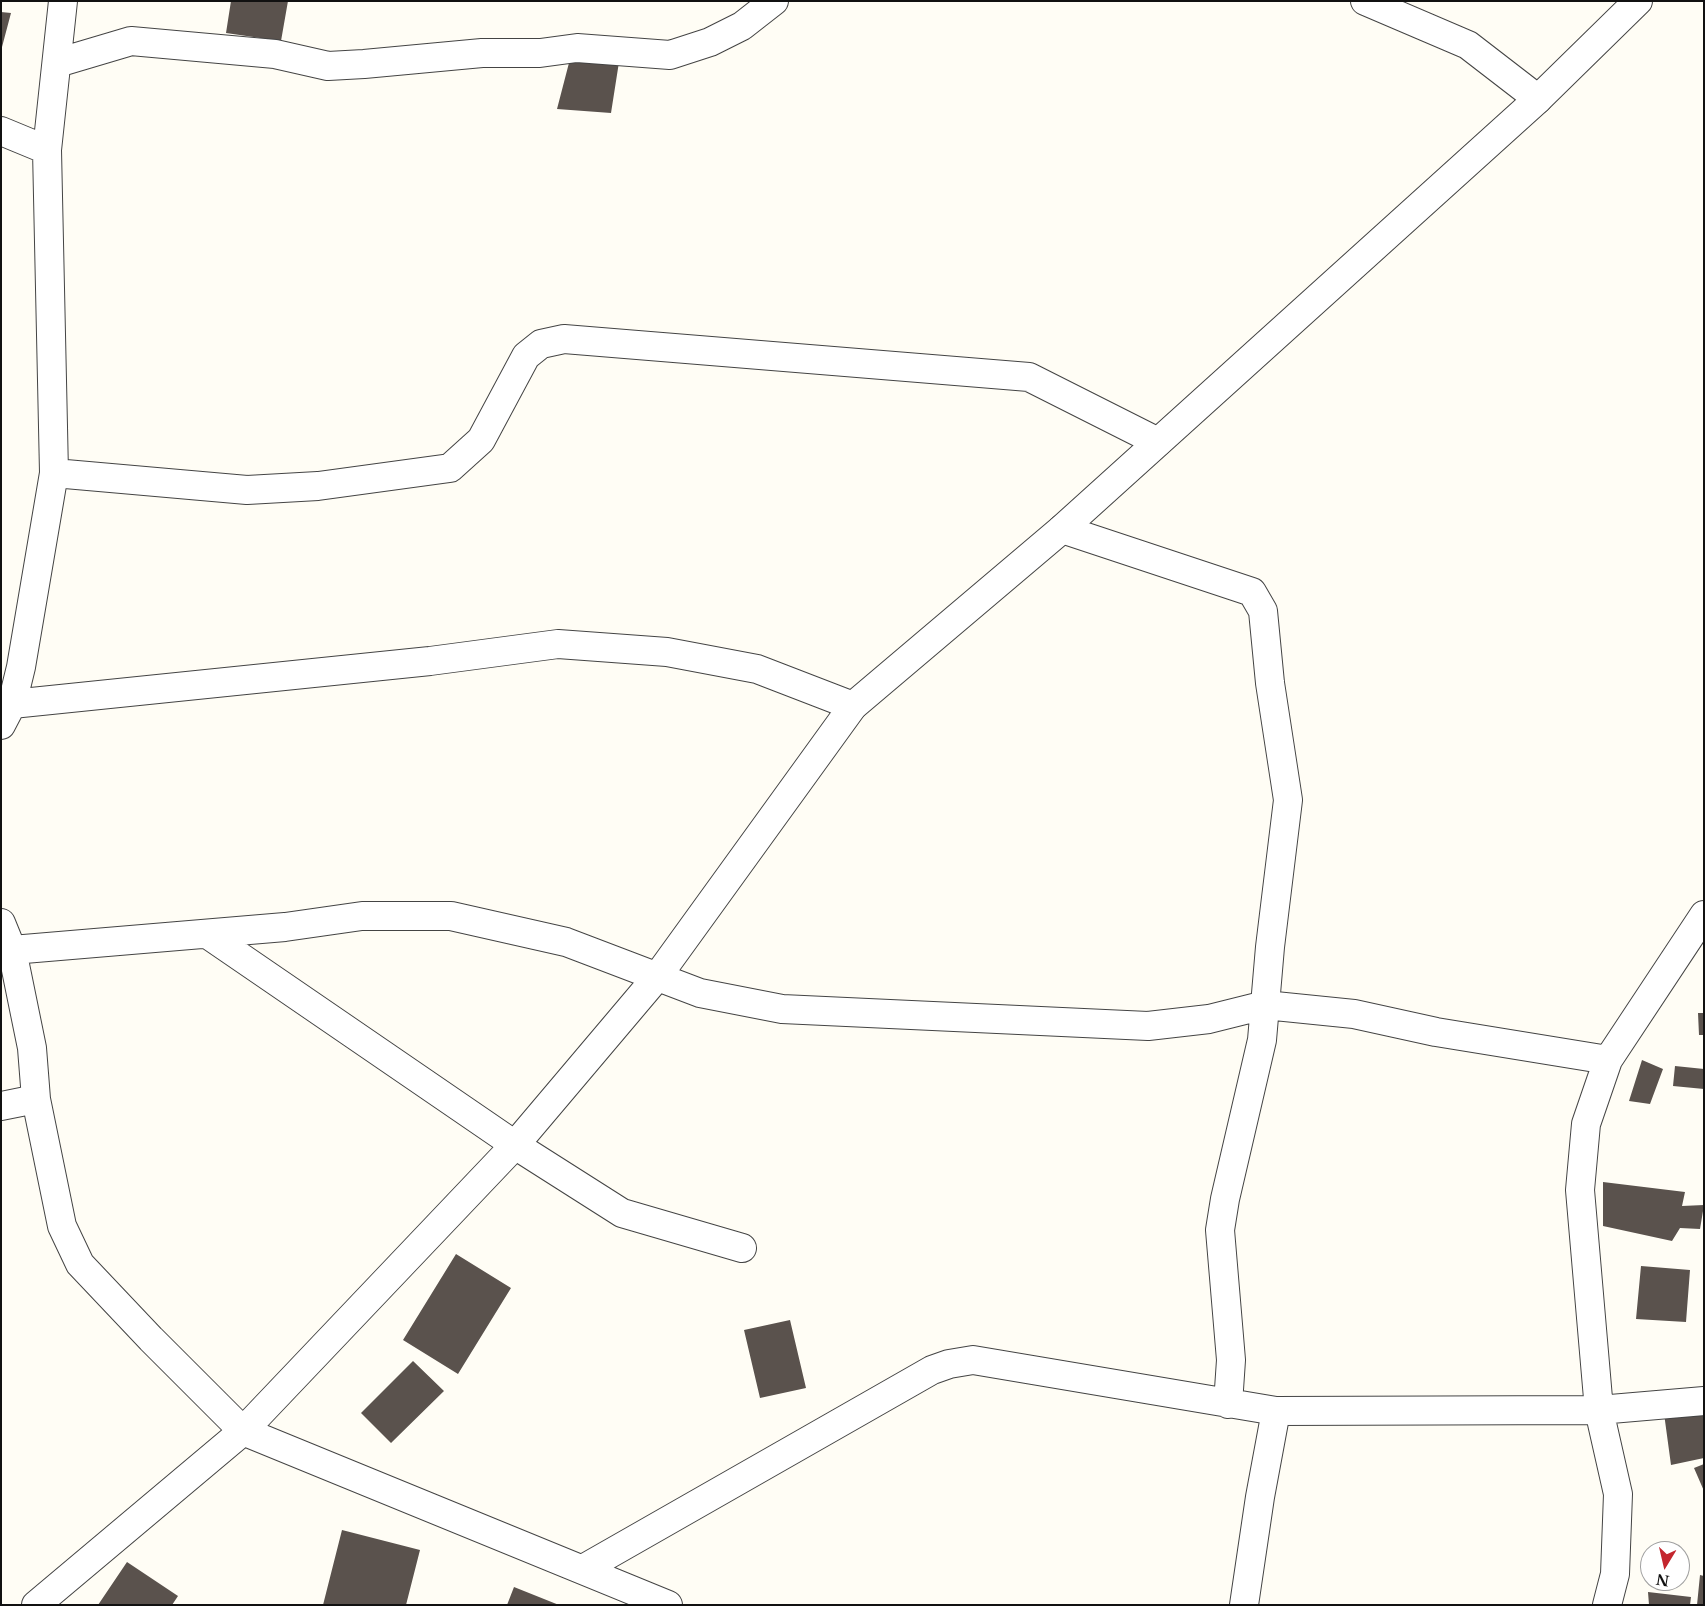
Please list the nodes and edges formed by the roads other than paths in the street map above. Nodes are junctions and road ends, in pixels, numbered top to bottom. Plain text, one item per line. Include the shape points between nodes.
1 (63, 1) edge
2 (774, 1) edge
3 (1366, 1) edge
4 (1638, 1) edge
5 (57, 63) junction
6 (1538, 98) junction
7 (1, 131) edge
8 (46, 150) junction
9 (1158, 442) junction
10 (54, 473) junction
11 (1062, 529) junction
12 (853, 706) junction
13 (7, 714) edge
14 (1704, 915) edge
15 (1, 923) edge
16 (207, 934) junction
17 (12, 950) junction
18 (657, 977) junction
19 (1265, 1005) junction
20 (1608, 1060) junction
21 (36, 1099) junction
22 (1, 1106) edge
23 (515, 1145) junction
24 (742, 1248) dead end
25 (1704, 1401) edge
26 (1228, 1404) junction
27 (1599, 1410) junction
28 (1276, 1411) junction
29 (243, 1431) junction
30 (583, 1569) junction
31 (637, 1599) edge
32 (36, 1605) edge
33 (668, 1605) edge
34 (1244, 1605) edge
35 (1607, 1605) edge

1 - 5 street
2 - 5 street via 742,26 670,56 577,48 540,53 482,52 328,66 275,54 131,41
3 - 6 street via 1468,45
4 - 6 street
5 - 8 street
6 - 9 street
7 - 8 street
8 - 10 street
9 - 10 street via 1029,377 564,339 541,344 526,356 481,440 450,468 318,486 247,490
9 - 11 street
10 - 13 street via 21,667
11 - 12 street
11 - 19 street via 1252,592 1264,611 1270,683 1288,800
12 - 13 street via 758,669 667,652 558,644
12 - 18 street
14 - 20 street
15 - 17 street
16 - 17 street
16 - 18 street via 362,916 451,916 566,942
16 - 23 street
17 - 21 street via 32,1048
18 - 19 street via 700,993 782,1009 1148,1026 1209,1019
18 - 23 street
19 - 20 street via 1354,1014 1436,1032
19 - 26 street via 1262,1040 1220,1230 1231,1360
20 - 27 street via 1586,1124 1580,1190
21 - 22 street
21 - 29 street via 62,1226 80,1264
23 - 24 street via 622,1213
23 - 29 street
25 - 27 street
26 - 28 street
26 - 30 street via 973,1360 949,1364 923,1375
27 - 28 street
27 - 35 street via 1618,1494 1615,1574
28 - 34 street
29 - 30 street
29 - 32 street
30 - 31 street
31 - 33 street

